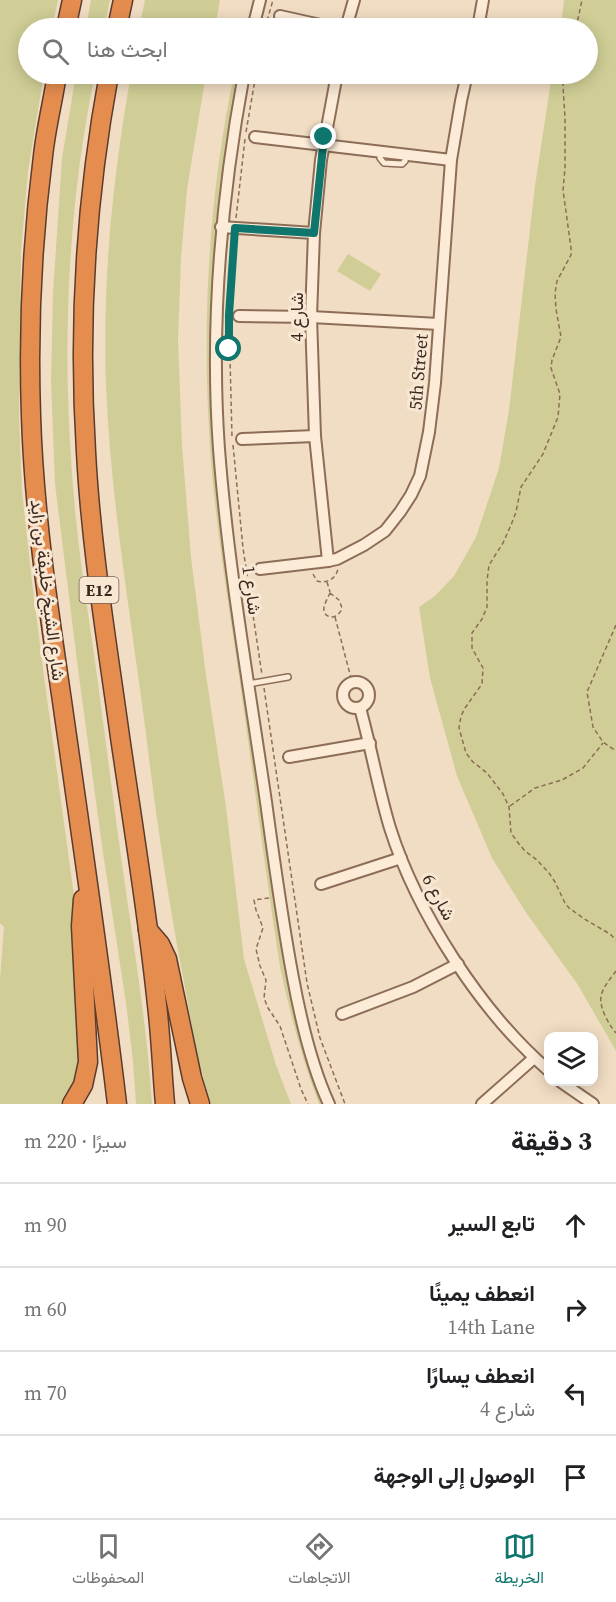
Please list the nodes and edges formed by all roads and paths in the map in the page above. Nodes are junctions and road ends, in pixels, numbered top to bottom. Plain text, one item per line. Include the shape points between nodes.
1 (72, 0) edge
2 (123, 0) edge
3 (260, 0) edge
4 (273, 0) edge
5 (354, 0) edge
6 (483, 0) edge
7 (582, 0) edge
8 (280, 16) dead end
9 (68, 18) edge
10 (119, 18) edge
11 (256, 18) edge
12 (268, 18) edge
13 (289, 18) edge
14 (349, 18) edge
15 (480, 18) edge
16 (578, 18) edge
17 (55, 84) edge
18 (107, 84) edge
19 (242, 84) edge
20 (254, 84) edge
21 (335, 84) edge
22 (464, 84) edge
23 (563, 84) edge
24 (255, 137) dead end
25 (323, 145) junction
26 (452, 160) junction
27 (221, 227) junction
28 (235, 228) junction
29 (314, 233) junction
30 (238, 316) dead end
31 (311, 317) junction
32 (439, 324) junction
33 (315, 436) junction
34 (242, 439) dead end
35 (332, 563) junction
36 (260, 569) dead end
37 (312, 569) dead end
38 (327, 581) junction
39 (330, 593) junction
40 (335, 617) junction
41 (616, 625) edge
42 (288, 677) dead end
43 (263, 681) junction
44 (352, 682) junction
45 (248, 684) junction
46 (360, 708) junction
47 (603, 742) junction
48 (370, 743) junction
49 (616, 751) edge
50 (289, 757) dead end
51 (509, 807) junction
52 (401, 858) junction
53 (87, 879) junction
54 (321, 884) dead end
55 (279, 897) junction
56 (148, 930) junction
57 (616, 940) edge
58 (458, 964) junction
59 (616, 971) edge
60 (342, 1014) dead end
61 (616, 1033) edge
62 (534, 1058) junction
63 (544, 1067) edge
64 (567, 1086) edge
65 (72, 1104) edge
66 (117, 1104) edge
67 (165, 1104) edge
68 (200, 1104) edge
69 (308, 1104) edge
70 (329, 1104) edge
71 (345, 1104) edge
72 (482, 1104) edge
73 (593, 1104) edge

1 - 9 highway
2 - 10 highway
3 - 11 street
4 - 12 path
5 - 14 street
6 - 15 street
7 - 16 path
8 - 13 street
17 - 53 highway, شارع الشيخ خليفة بن زايد via 36,221 31,414 42,558
18 - 56 highway, E12 via 85,266 85,440 98,580
19 - 27 street, شارع 1
20 - 28 path
21 - 25 street, شارع 4
22 - 26 street, 5th Street
23 - 51 path via 563,190 571,255 555,293 561,337 551,368 560,394 558,417 543,454 521,487 511,525 489,565 487,608 472,633 472,648 483,668 482,684 465,708 459,728 466,753 487,773
24 - 25 street
25 - 26 street
25 - 29 street, شارع 4
26 - 32 street, 5th Street
27 - 28 street
27 - 45 street, شارع 1 via 216,331 219,449
28 - 29 street
28 - 43 path via 229,315 232,431 243,548
29 - 31 street, شارع 4
30 - 31 street
31 - 32 street
31 - 33 street, شارع 4
32 - 35 street, 5th Street via 429,432 420,476 385,531
33 - 34 street
33 - 35 street, شارع 4
35 - 36 street, 5th Street
35 - 38 path via 337,574
37 - 38 path via 317,581
38 - 39 path
39 - 40 path via 342,608
39 - 40 path via 325,613
40 - 44 path
41 - 47 path via 588,692 593,727
42 - 43 lane
43 - 45 lane
43 - 71 path via 307,984 320,1038
44 - 46 street, شارع 6 via 343,696 351,707
44 - 46 street, شارع 6 via 364,684 369,691 367,703
45 - 55 street, شارع 1
46 - 48 street, شارع 6
47 - 49 path
47 - 51 path via 583,768 535,788
48 - 50 street
48 - 52 street, شارع 6
51 - 57 path via 511,833 549,873 565,903
52 - 54 street
52 - 58 street, شارع 6 via 432,923
53 - 65 highway via 81,926 88,1062 83,1085
53 - 66 highway, شارع الشيخ خليفة بن زايد
55 - 69 path via 254,900 263,927 256,949 266,980 264,998 280,1026
55 - 70 street, شارع 1 via 299,1011
56 - 67 highway, E12
56 - 68 highway via 167,958
58 - 60 street
58 - 62 street, شارع 6 via 506,1029
59 - 61 path via 601,998
62 - 63 street, شارع 6
62 - 72 street
64 - 73 street

